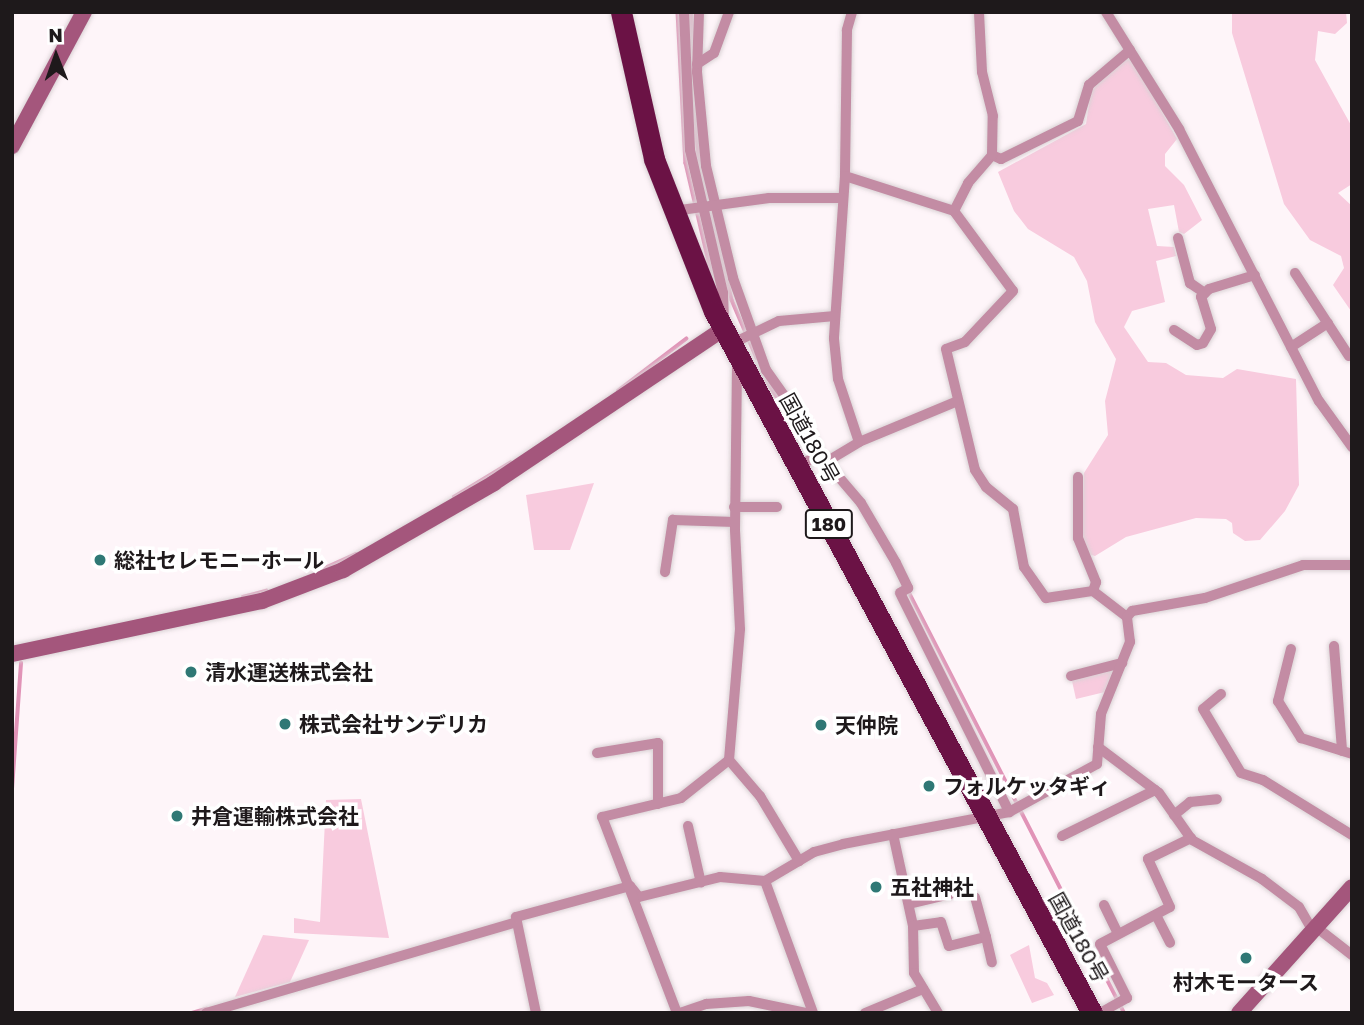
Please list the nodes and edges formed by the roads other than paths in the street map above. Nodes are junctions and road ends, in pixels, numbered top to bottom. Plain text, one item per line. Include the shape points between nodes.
1 (84, 12) edge
2 (621, 12) edge
3 (684, 12) edge
4 (698, 12) edge
5 (729, 12) edge
6 (852, 12) edge
7 (979, 12) edge
8 (1106, 12) edge
9 (1130, 50) junction
10 (697, 64) junction
11 (12, 146) edge
12 (992, 155) junction
13 (845, 176) junction
14 (843, 198) junction
15 (705, 208) junction
16 (673, 211) junction
17 (954, 211) junction
18 (1178, 238) dead end
19 (1295, 273) dead end
20 (1255, 275) junction
21 (1205, 293) junction
22 (835, 316) junction
23 (1328, 323) junction
24 (1174, 330) dead end
25 (739, 340) junction
26 (1291, 347) junction
27 (1349, 355) dead end
28 (955, 402) junction
29 (859, 442) junction
30 (1352, 447) edge
31 (823, 459) junction
32 (797, 465) junction
33 (1078, 477) dead end
34 (777, 507) dead end
35 (734, 508) junction
36 (735, 522) junction
37 (1352, 565) edge
38 (665, 572) dead end
39 (1093, 591) junction
40 (1127, 617) junction
41 (1334, 646) dead end
42 (1291, 649) dead end
43 (12, 654) edge
44 (1122, 663) junction
45 (1071, 676) dead end
46 (1221, 694) dead end
47 (1098, 747) junction
48 (1347, 752) edge
49 (597, 753) dead end
50 (729, 760) junction
51 (1155, 790) junction
52 (1217, 799) dead end
53 (658, 804) junction
54 (1009, 812) junction
55 (1174, 815) junction
56 (986, 817) junction
57 (688, 827) dead end
58 (893, 834) junction
59 (1062, 835) dead end
60 (1352, 835) edge
61 (1191, 838) junction
62 (799, 861) junction
63 (765, 881) junction
64 (701, 883) junction
65 (630, 886) junction
66 (1352, 887) edge
67 (950, 894) dead end
68 (975, 897) dead end
69 (909, 904) junction
70 (1104, 905) dead end
71 (1156, 915) junction
72 (517, 922) junction
73 (913, 926) junction
74 (1315, 929) junction
75 (1118, 934) junction
76 (986, 937) junction
77 (1170, 943) dead end
78 (1352, 955) edge
79 (992, 962) dead end
80 (923, 989) junction
81 (1108, 1007) edge
82 (206, 1013) edge
83 (536, 1013) edge
84 (679, 1013) edge
85 (806, 1013) edge
86 (813, 1013) edge
87 (864, 1013) edge
88 (938, 1013) edge
89 (1100, 1013) edge
90 (1239, 1013) edge

1 - 11 street
2 - 16 highway, 国道180号 / 180 via 642,117
3 - 15 street via 690,150
4 - 10 street
5 - 10 street via 714,53
6 - 13 street via 846,53
7 - 12 street via 982,72 993,116
8 - 9 street
9 - 12 street via 1089,85 1078,121 1001,159
9 - 20 street via 1179,129
10 - 15 street
12 - 17 street via 968,183
13 - 14 street
13 - 17 street
14 - 15 street via 768,198
14 - 22 street
15 - 16 street
15 - 25 street via 723,293
15 - 25 street via 733,278
16 - 25 highway, 国道180号 / 180
17 - 28 street via 1013,291 965,342 946,349
18 - 21 street via 1190,283
19 - 23 street
20 - 21 street
20 - 26 street
21 - 24 street via 1200,303 1211,329 1209,337 1197,345
22 - 25 street via 779,321
22 - 29 street via 838,379
23 - 26 street
23 - 27 street
25 - 31 street via 807,428
25 - 32 highway, 国道180号 / 180
25 - 35 street
25 - 43 street via 343,570 262,601
26 - 30 street via 1319,401
28 - 29 street
28 - 39 street via 978,477 1013,509 1024,567 1033,584 1050,599
29 - 31 street
31 - 32 street
31 - 54 street via 860,503 896,562 908,588 900,593
32 - 56 highway, 国道180号 / 180
33 - 39 street via 1078,538 1097,583
34 - 35 street
35 - 36 street
36 - 38 street via 673,520
36 - 50 street via 740,629
37 - 40 street via 1303,565 1205,598 1132,611
39 - 40 street
40 - 44 street via 1130,642
41 - 48 street
42 - 48 street via 1278,701 1301,738
44 - 45 street
44 - 47 street via 1101,714
46 - 60 street via 1203,709 1241,773 1263,780
47 - 51 street
47 - 54 street via 1097,764
49 - 53 street via 657,743
50 - 53 street via 695,791
50 - 62 street via 760,796
51 - 55 street
51 - 59 street
52 - 55 street via 1190,802
53 - 65 street via 602,817
54 - 56 street
55 - 61 street
56 - 58 street
56 - 81 highway, 国道180号 / 180
57 - 64 street
58 - 62 street via 843,844
58 - 69 street
61 - 71 street via 1148,859 1170,907
61 - 74 street via 1299,907
62 - 63 street
63 - 64 street via 720,877
63 - 86 street
64 - 65 street via 639,897
65 - 72 street via 516,917
65 - 84 street
66 - 74 street
67 - 69 street
68 - 76 street
69 - 73 street
70 - 75 street
71 - 75 street
71 - 77 street
72 - 82 street
72 - 83 street
73 - 76 street via 941,922 949,947
73 - 80 street via 911,959
74 - 78 street
74 - 90 street
75 - 81 street via 1100,944 1127,998
76 - 79 street
80 - 87 street
80 - 88 street
81 - 89 street
84 - 85 street via 706,1004 749,1000

